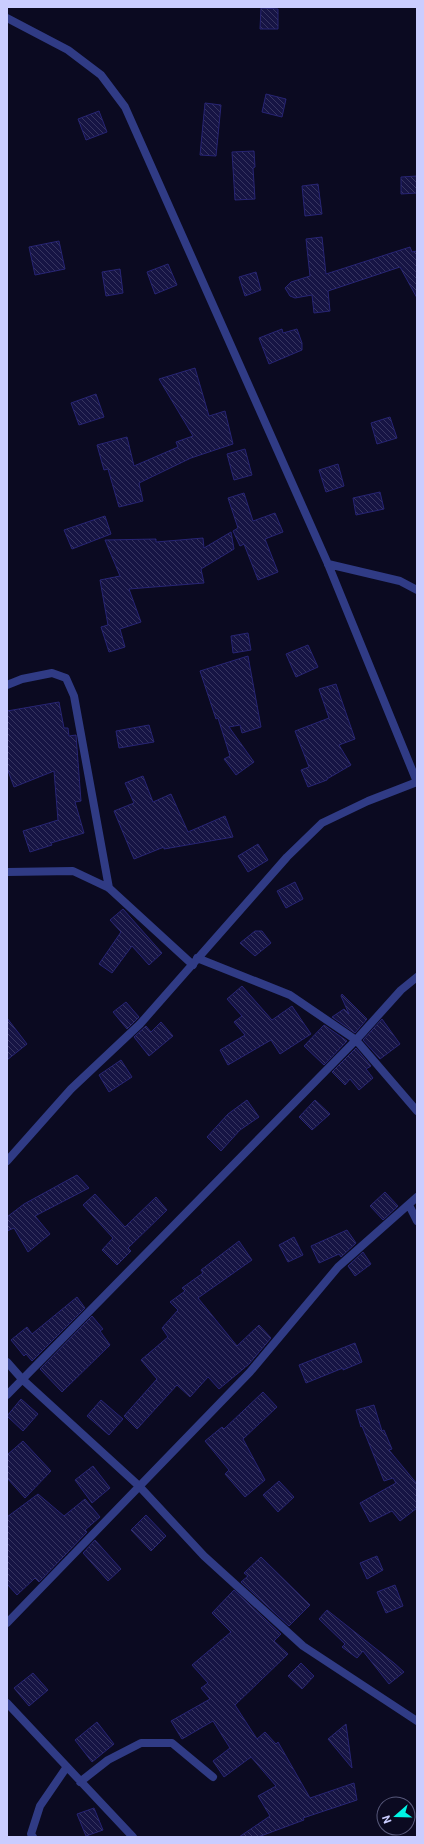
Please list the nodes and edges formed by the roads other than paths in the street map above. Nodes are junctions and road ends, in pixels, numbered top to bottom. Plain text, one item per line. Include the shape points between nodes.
1 (7, 18) edge
2 (328, 564) junction
3 (417, 590) edge
4 (7, 685) edge
5 (417, 782) edge
6 (7, 872) edge
7 (109, 888) junction
8 (195, 962) junction
9 (417, 977) edge
10 (356, 1040) junction
11 (417, 1111) edge
12 (7, 1161) edge
13 (417, 1198) edge
14 (409, 1205) junction
15 (417, 1221) edge
16 (7, 1362) edge
17 (22, 1379) junction
18 (7, 1395) edge
19 (139, 1486) junction
20 (7, 1623) edge
21 (7, 1703) edge
22 (417, 1721) edge
23 (66, 1768) junction
24 (212, 1776) dead end
25 (80, 1782) junction
26 (33, 1837) edge
27 (133, 1837) edge

1 - 2 street via 68,50 101,75 125,106
2 - 3 street via 400,581
2 - 5 street
4 - 7 street via 52,673 66,678 74,696
5 - 8 street via 322,823 287,857
6 - 7 street via 73,872
7 - 8 street
8 - 10 street via 290,995
8 - 12 street via 140,1024 71,1089
9 - 10 street via 401,990
10 - 11 street
10 - 17 street
13 - 14 street
14 - 15 street
14 - 19 street via 338,1267 250,1372
16 - 17 street
17 - 18 street
17 - 19 street
19 - 20 street
19 - 22 street via 204,1556 303,1646
21 - 23 street
23 - 25 street
23 - 26 street via 40,1806 31,1834
24 - 25 street via 172,1744 141,1743 108,1760
25 - 27 street

